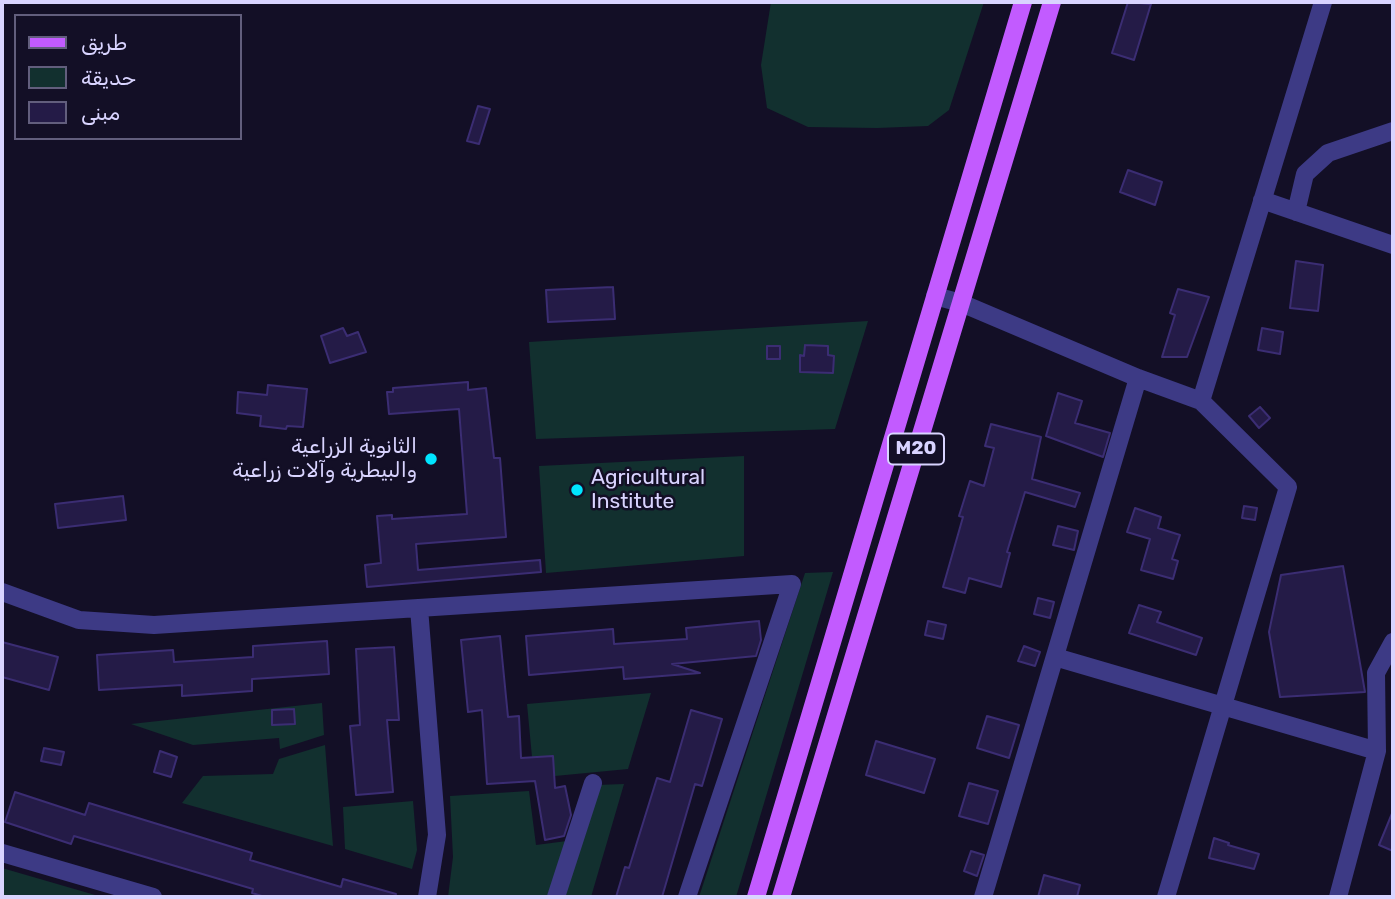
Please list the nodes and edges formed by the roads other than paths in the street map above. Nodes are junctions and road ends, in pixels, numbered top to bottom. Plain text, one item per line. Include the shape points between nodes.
1 (1023, 2) edge
2 (1052, 2) edge
3 (1323, 2) edge
4 (1393, 131) edge
5 (1262, 200) junction
6 (1296, 212) junction
7 (1393, 245) edge
8 (935, 296) junction
9 (961, 303) junction
10 (1138, 377) junction
11 (1200, 401) junction
12 (2, 592) edge
13 (419, 608) junction
14 (1393, 642) edge
15 (1055, 657) junction
16 (1223, 706) junction
17 (1377, 751) junction
18 (593, 782) dead end
19 (2, 852) edge
20 (153, 897) edge
21 (427, 897) edge
22 (556, 897) edge
23 (687, 897) edge
24 (756, 897) edge
25 (781, 897) edge
26 (983, 897) edge
27 (1166, 897) edge
28 (1338, 897) edge

1 - 8 main road, M20
2 - 9 main road, M20
3 - 5 street
4 - 6 street via 1328,153 1305,174
5 - 6 street
5 - 11 street
6 - 7 street
8 - 9 street
8 - 24 main road, M20
9 - 10 street
9 - 25 main road, M20
10 - 11 street
10 - 15 street
11 - 16 street via 1288,486
12 - 13 street via 79,620 154,625
13 - 21 street via 437,835
13 - 23 street via 792,584
14 - 17 street via 1376,673
15 - 16 street
15 - 26 street
16 - 17 street
16 - 27 street
17 - 28 street
18 - 22 street
19 - 20 street

